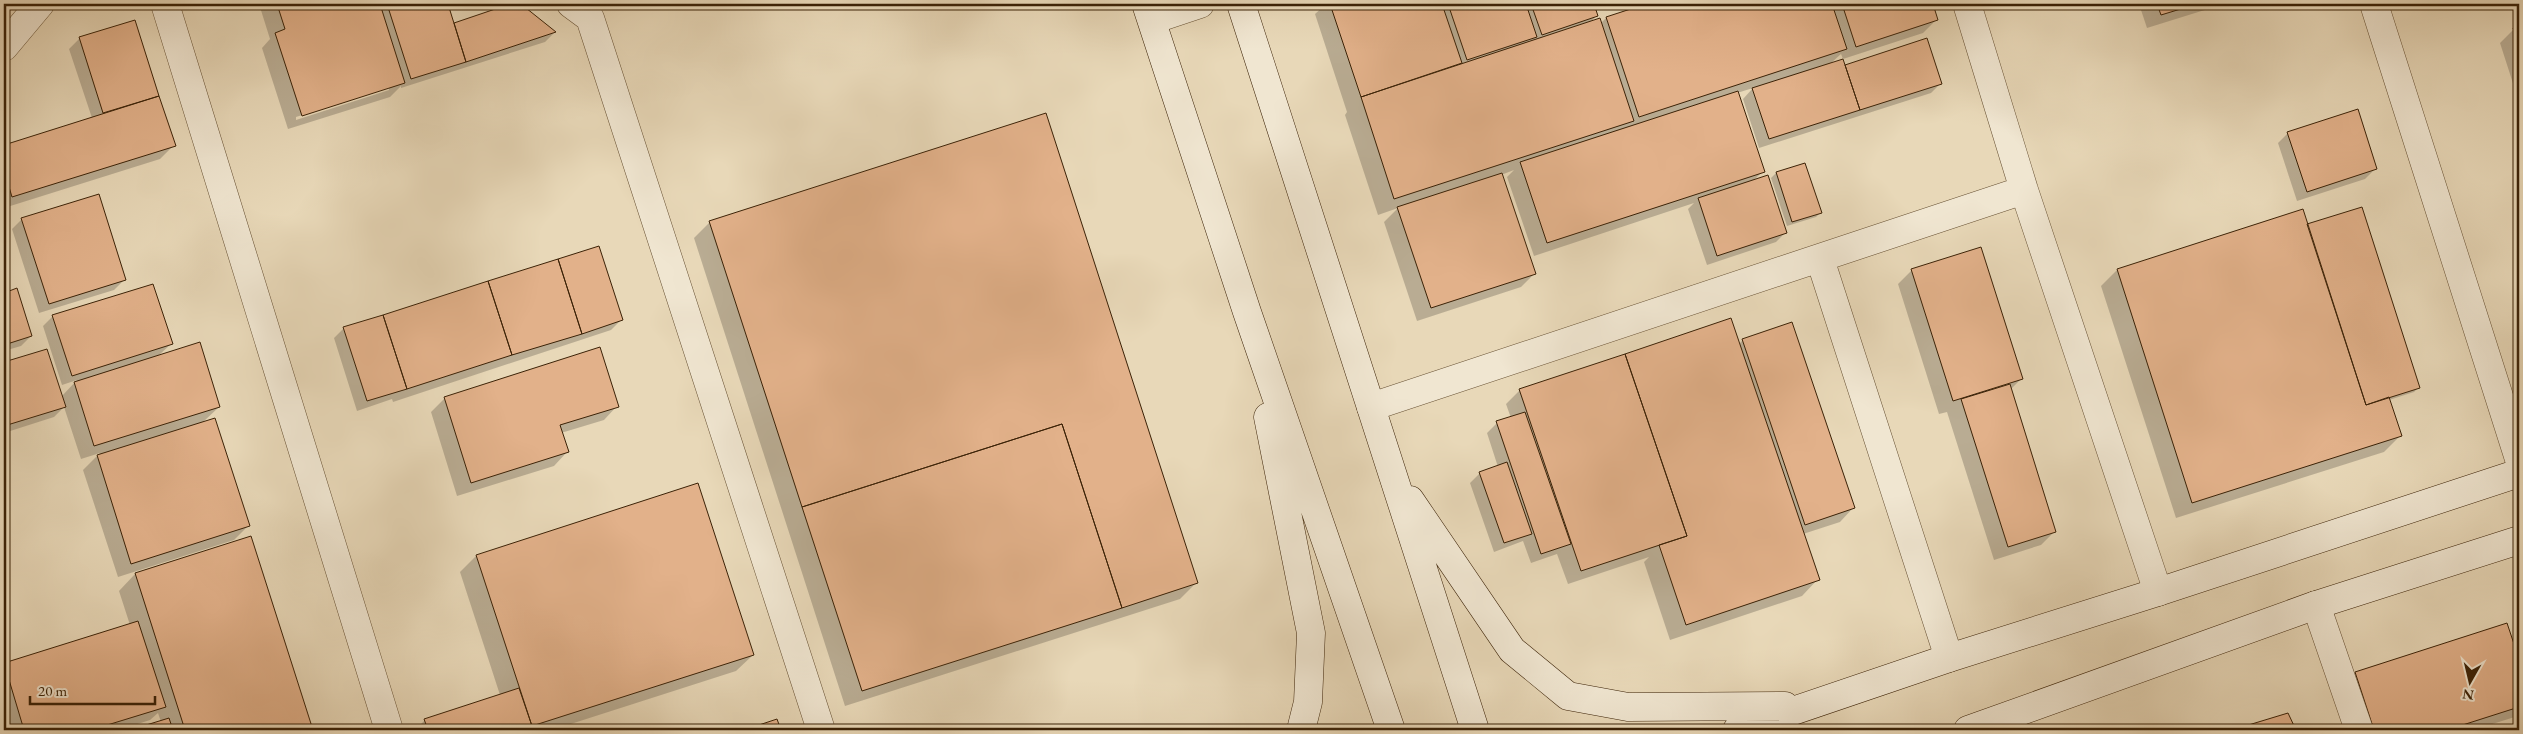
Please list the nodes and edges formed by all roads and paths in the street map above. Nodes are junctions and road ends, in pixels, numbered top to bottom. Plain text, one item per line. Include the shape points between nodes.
1 (40, 4) edge
2 (165, 4) edge
3 (571, 4) edge
4 (1200, 4) edge
5 (1241, 4) edge
6 (1967, 4) edge
7 (2374, 4) edge
8 (1149, 12) edge
9 (4, 47) edge
10 (2024, 190) junction
11 (1820, 259) junction
12 (1247, 312) junction
13 (1370, 407) junction
14 (2519, 459) edge
15 (2519, 473) edge
16 (1393, 476) junction
17 (2519, 540) edge
18 (2158, 592) junction
19 (2316, 605) junction
20 (1949, 658) junction
21 (1810, 706) junction
22 (2035, 720) edge
23 (389, 730) edge
24 (821, 730) edge
25 (1301, 730) edge
26 (1391, 730) edge
27 (1475, 730) edge
28 (1737, 730) edge
29 (1968, 730) edge
30 (2359, 730) edge

1 - 9 street
2 - 23 street
3 - 24 street via 590,18
4 - 8 street
5 - 13 street
6 - 10 street
7 - 14 street
8 - 12 street
10 - 11 street
10 - 18 street
11 - 13 street
11 - 20 street
12 - 25 street via 1312,633 1308,702
12 - 26 street
13 - 16 street
15 - 18 street
16 - 21 street via 1512,650 1568,696 1628,708
16 - 27 street
17 - 19 street
18 - 20 street
19 - 22 street
19 - 30 street
20 - 21 street
21 - 28 street
22 - 29 street

